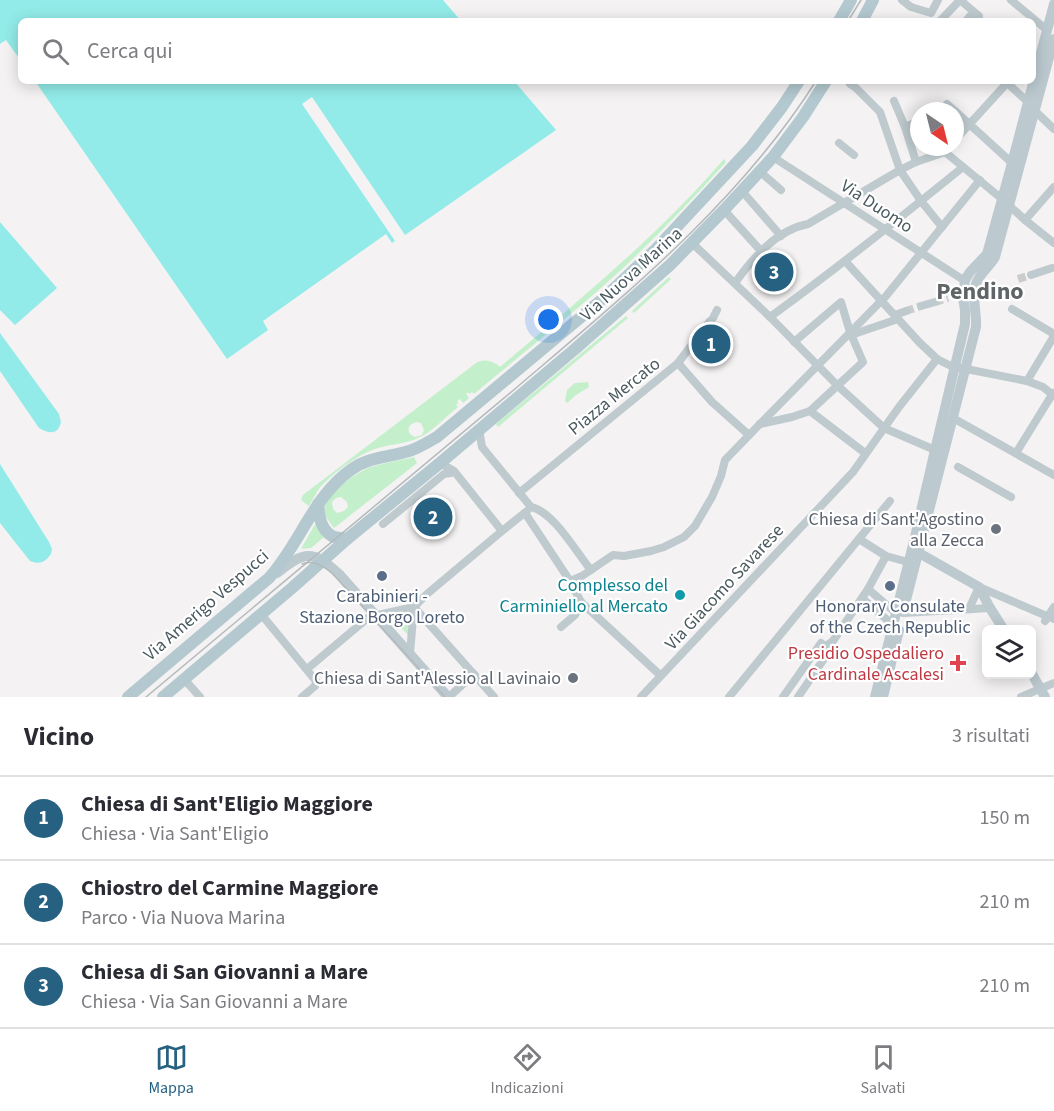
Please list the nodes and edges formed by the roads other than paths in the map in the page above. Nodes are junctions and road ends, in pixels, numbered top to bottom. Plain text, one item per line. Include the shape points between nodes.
1 (851, 0) edge
2 (873, 0) edge
3 (902, 0) edge
4 (938, 0) edge
5 (960, 0) edge
6 (1011, 0) edge
7 (1054, 4) edge
8 (927, 12) junction
9 (841, 18) edge
10 (864, 18) edge
11 (936, 18) edge
12 (943, 18) edge
13 (968, 18) edge
14 (1029, 18) edge
15 (1036, 24) edge
16 (1051, 34) edge
17 (1050, 71) edge
18 (797, 84) edge
19 (824, 84) edge
20 (850, 84) dead end
21 (1004, 84) edge
22 (1008, 84) edge
23 (894, 101) dead end
24 (1031, 107) junction
25 (964, 119) edge
26 (969, 124) junction
27 (910, 125) edge
28 (905, 127) junction
29 (1054, 129) edge
30 (964, 130) edge
31 (838, 143) dead end
32 (854, 155) dead end
33 (930, 156) edge
34 (953, 156) edge
35 (773, 157) junction
36 (916, 162) junction
37 (1012, 163) junction
38 (963, 167) junction
39 (900, 170) junction
40 (765, 176) dead end
41 (980, 180) junction
42 (1054, 187) edge
43 (781, 190) dead end
44 (742, 191) junction
45 (921, 201) junction
46 (1006, 202) junction
47 (844, 203) junction
48 (724, 210) junction
49 (1025, 220) junction
50 (942, 227) junction
51 (886, 230) junction
52 (781, 237) junction
53 (692, 243) junction
54 (1054, 243) edge
55 (761, 251) junction
56 (921, 253) junction
57 (991, 255) junction
58 (845, 261) junction
59 (1052, 268) dead end
60 (1031, 275) tunnel mouth
61 (965, 281) junction
62 (735, 284) junction
63 (882, 301) junction
64 (935, 302) tunnel mouth
65 (921, 306) tunnel mouth
66 (1012, 309) dead end
67 (717, 310) dead end
68 (906, 311) tunnel mouth
69 (770, 317) junction
70 (898, 318) junction
71 (971, 325) junction
72 (850, 334) junction
73 (1054, 335) edge
74 (794, 342) junction
75 (937, 359) junction
76 (678, 363) junction
77 (818, 366) junction
78 (961, 367) junction
79 (1026, 381) junction
80 (838, 386) junction
81 (1053, 394) edge
82 (810, 411) junction
83 (953, 418) junction
84 (759, 424) junction
85 (884, 428) junction
86 (479, 429) junction
87 (749, 435) junction
88 (935, 450) junction
89 (866, 453) junction
90 (1016, 453) junction
91 (440, 463) junction
92 (958, 467) dead end
93 (451, 473) dead end
94 (1054, 475) edge
95 (519, 493) junction
96 (1011, 497) dead end
97 (890, 501) dead end
98 (318, 504) junction
99 (528, 510) junction
100 (380, 527) dead end
101 (502, 531) junction
102 (300, 534) joint
103 (859, 539) junction
104 (343, 543) junction
105 (919, 554) junction
106 (886, 556) junction
107 (323, 561) junction
108 (908, 562) junction
109 (591, 570) junction
110 (340, 574) junction
111 (269, 578) junction
112 (570, 581) junction
113 (979, 587) junction
114 (868, 588) junction
115 (862, 598) junction
116 (581, 602) junction
117 (414, 607) junction
118 (1054, 607) edge
119 (990, 608) junction
120 (969, 609) junction
121 (899, 613) junction
122 (261, 614) junction
123 (376, 616) junction
124 (1049, 618) edge
125 (893, 625) junction
126 (1001, 625) edge
127 (561, 627) dead end
128 (826, 646) junction
129 (410, 653) junction
130 (307, 669) junction
131 (474, 674) junction
132 (660, 675) junction
133 (184, 679) junction
134 (1035, 679) edge
135 (1054, 683) edge
136 (1043, 693) edge
137 (128, 697) edge
138 (163, 697) edge
139 (200, 697) edge
140 (302, 697) edge
141 (449, 697) edge
142 (494, 697) edge
143 (641, 697) edge
144 (729, 697) edge
145 (783, 697) edge
146 (798, 697) edge
147 (875, 697) edge
148 (883, 697) edge
149 (1021, 697) edge

1 - 9 main road
2 - 10 main road
3 - 8 street
4 - 8 street
5 - 12 street
5 - 13 street via 978,17
6 - 14 street
7 - 16 main road
8 - 11 street
15 - 16 street
16 - 17 main road
16 - 24 main road
17 - 24 main road
18 - 98 main road, Via Nuova Marina via 752,146 656,249 605,297 437,437 408,451 368,460 334,484
19 - 35 main road, Via Nuova Marina
20 - 39 street via 880,112
21 - 26 street
22 - 24 street
23 - 28 street
24 - 29 street
24 - 37 main road
24 - 46 main road
25 - 26 street
26 - 30 street
26 - 37 street
27 - 28 street
28 - 36 street
31 - 32 street
33 - 36 street
34 - 38 street
35 - 44 main road, Via Nuova Marina
35 - 47 street, Via Duomo
36 - 39 street
37 - 46 main road
38 - 41 street
38 - 45 street
39 - 45 street
39 - 47 street
40 - 43 street
41 - 46 street
41 - 50 street
42 - 49 street
44 - 48 main road, Via Nuova Marina
44 - 52 street
45 - 50 street
45 - 51 street
46 - 49 street
46 - 57 main road
47 - 51 street, Via Duomo
47 - 52 street
48 - 53 main road, Via Nuova Marina
48 - 55 street
49 - 54 street
50 - 56 street
51 - 56 street, Via Duomo
51 - 58 street
52 - 55 street
53 - 62 street
53 - 86 main road, Via Nuova Marina
55 - 62 street
56 - 61 street, Via Duomo
56 - 63 street
57 - 61 main road
57 - 71 main road via 976,284 977,317
58 - 63 street
58 - 69 street
59 - 60 street
61 - 71 main road via 963,298
62 - 69 street
63 - 70 street
63 - 72 street
64 - 65 street
66 - 73 street
67 - 76 street
68 - 70 street
69 - 74 street
70 - 72 street
70 - 75 street
71 - 78 main road
72 - 74 street via 841,302
72 - 77 street
72 - 80 street via 863,362
73 - 79 street
74 - 77 street
75 - 78 street
75 - 85 street, Via Giacomo Savarese
76 - 87 street, Piazza Mercato via 712,402
76 - 95 street, Piazza Mercato
77 - 80 street
77 - 84 street
78 - 79 street
78 - 83 main road
78 - 88 main road
79 - 81 street
80 - 82 street
80 - 85 street
81 - 90 street
82 - 84 street
82 - 89 street
83 - 90 street
83 - 105 main road
84 - 87 street
85 - 88 street
85 - 89 street, Via Giacomo Savarese
86 - 91 main road, Via Nuova Marina
86 - 95 street via 482,447
87 - 109 street via 725,460 712,497 684,537 651,551 613,555
88 - 108 main road
89 - 132 street, Via Giacomo Savarese via 854,472
90 - 94 street
91 - 101 street via 454,471
91 - 104 main road, Via Nuova Marina
92 - 96 street
93 - 100 street via 444,474
95 - 99 street
97 - 103 street
98 - 102 main road, Via Nuova Marina
98 - 104 main road via 319,518 327,531
99 - 101 street
99 - 109 street via 541,510 553,521
99 - 112 street via 538,533
101 - 117 street
102 - 111 main road, Via Amerigo Vespucci
103 - 106 street
103 - 144 street
104 - 107 main road, Via Nuova Marina
104 - 110 main road via 334,560
105 - 113 main road
105 - 121 main road
106 - 108 street
106 - 114 street
107 - 110 main road
107 - 111 main road via 311,556 297,557
107 - 122 main road
108 - 121 main road
109 - 112 street
110 - 123 main road
111 - 137 main road, Via Amerigo Vespucci
112 - 116 street
113 - 119 main road
113 - 120 street
113 - 124 street
114 - 115 street
114 - 121 street
115 - 125 street
115 - 128 street
116 - 127 street via 575,615
116 - 132 street
117 - 123 street
117 - 129 street
117 - 131 street
118 - 124 street
119 - 120 street
119 - 126 main road
120 - 121 street
121 - 125 main road
121 - 148 main road
122 - 130 street
122 - 133 main road
123 - 129 main road
123 - 130 street via 369,617
125 - 147 main road
128 - 145 street via 821,643
128 - 146 street via 830,650
129 - 141 main road
130 - 140 street via 316,684
131 - 141 street
131 - 142 street
132 - 143 street, Via Giacomo Savarese
133 - 138 main road
133 - 139 street
134 - 136 main road
135 - 136 street
136 - 149 street

